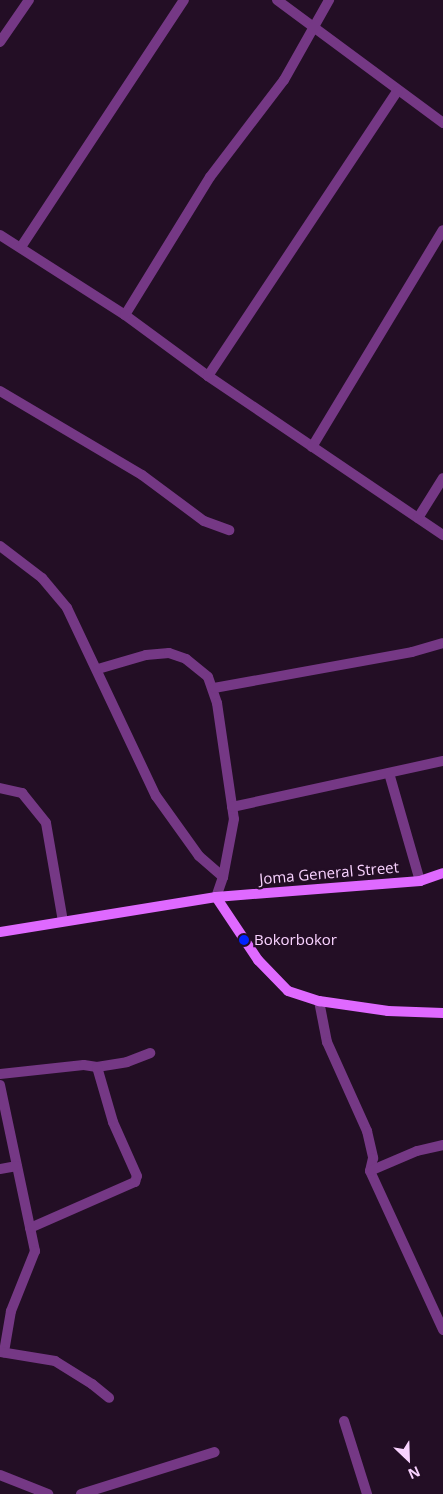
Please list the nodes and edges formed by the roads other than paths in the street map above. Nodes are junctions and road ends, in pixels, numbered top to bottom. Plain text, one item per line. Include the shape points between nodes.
1 (29, 0) edge
2 (184, 0) edge
3 (276, 0) edge
4 (328, 0) edge
5 (313, 26) junction
6 (0, 42) edge
7 (397, 90) junction
8 (443, 123) edge
9 (443, 230) edge
10 (0, 235) edge
11 (21, 247) junction
12 (124, 315) junction
13 (208, 376) junction
14 (0, 391) edge
15 (312, 447) junction
16 (443, 478) edge
17 (418, 518) junction
18 (230, 530) dead end
19 (443, 534) edge
20 (0, 546) edge
21 (443, 643) edge
22 (98, 669) junction
23 (214, 688) junction
24 (443, 761) edge
25 (389, 773) junction
26 (0, 788) edge
27 (232, 807) junction
28 (443, 873) edge
29 (223, 877) junction
30 (420, 881) junction
31 (216, 897) junction
32 (63, 921) junction
33 (0, 932) edge
34 (319, 1000) junction
35 (443, 1013) edge
36 (150, 1053) dead end
37 (97, 1067) junction
38 (0, 1074) edge
39 (0, 1085) edge
40 (443, 1146) edge
41 (16, 1166) junction
42 (0, 1169) edge
43 (370, 1171) junction
44 (30, 1228) junction
45 (443, 1330) edge
46 (2, 1352) edge
47 (109, 1398) dead end
48 (344, 1421) dead end
49 (214, 1452) dead end
50 (0, 1475) edge
51 (48, 1494) edge
52 (81, 1494) edge
53 (367, 1494) edge

1 - 6 street
2 - 11 street
3 - 5 street
4 - 5 street
5 - 7 street
5 - 12 street via 284,80 210,178
7 - 8 street
7 - 13 street
9 - 15 street
10 - 11 street
11 - 12 street
12 - 13 street
13 - 15 street
14 - 18 street via 142,474 204,521
15 - 17 street
16 - 17 street
17 - 19 street
20 - 22 street via 42,578 68,608
21 - 23 street via 412,652
22 - 23 street via 146,655 169,654 198,666
22 - 29 street via 156,796 199,856
23 - 27 street
24 - 25 street
25 - 27 street
25 - 30 street
26 - 32 street via 22,793 46,823
27 - 29 street via 234,827
28 - 30 street, Joma General Street
29 - 31 street
30 - 31 street, Joma General Street
31 - 32 street, Joma General Street
31 - 34 street via 272,977 288,991
32 - 33 street, Joma General Street
34 - 35 street via 388,1011
34 - 43 street via 327,1042 367,1131 373,1158
36 - 37 street via 127,1062
37 - 38 street via 84,1065
37 - 44 street via 113,1122 137,1176 135,1182
39 - 41 street
40 - 43 street via 417,1150
41 - 42 street
41 - 44 street
43 - 45 street
44 - 46 street via 35,1251 33,1262 11,1310
46 - 47 street via 55,1361
48 - 53 street
49 - 52 street
50 - 51 street

